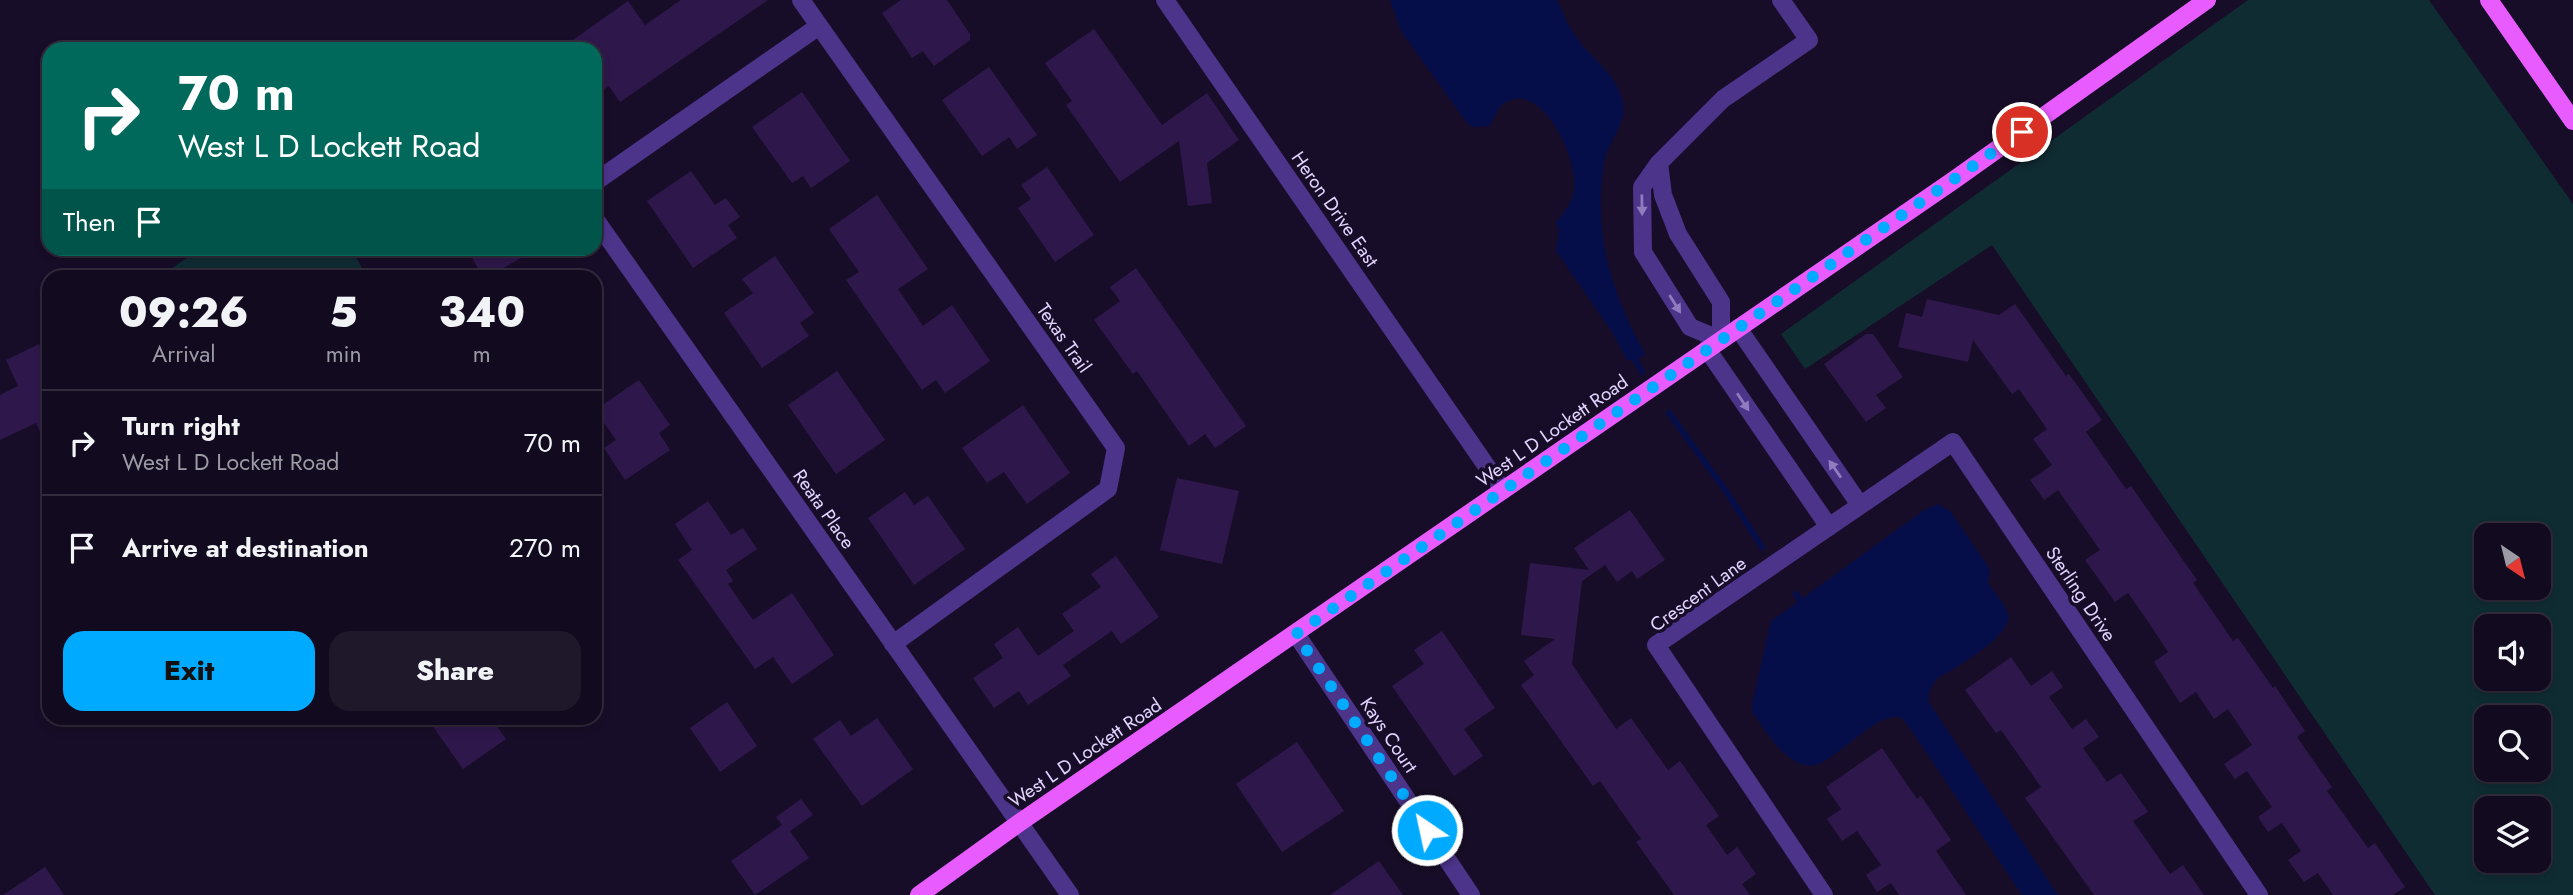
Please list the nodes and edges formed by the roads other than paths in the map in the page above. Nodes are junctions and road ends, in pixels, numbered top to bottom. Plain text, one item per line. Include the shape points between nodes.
1 (801, 0) edge
2 (1165, 0) edge
3 (1781, 0) edge
4 (2207, 0) edge
5 (2489, 0) edge
6 (819, 26) junction
7 (2573, 121) edge
8 (1659, 163) junction
9 (602, 176) edge
10 (602, 229) edge
11 (1738, 328) junction
12 (1714, 344) junction
13 (1503, 490) junction
14 (1860, 505) junction
15 (1829, 527) junction
16 (1296, 634) junction
17 (893, 644) junction
18 (1019, 823) junction
19 (919, 895) edge
20 (1070, 895) edge
21 (1471, 895) edge
22 (1824, 895) edge
23 (2259, 895) edge

1 - 6 street, Texas Trail
2 - 13 street, Heron Drive East
3 - 8 street via 1809,40 1723,99
4 - 11 main road, West L D Lockett Road
5 - 7 main road
6 - 9 street
6 - 17 street, Texas Trail via 1116,448 1108,489
8 - 12 street via 1663,195 1678,234 1721,302
8 -> 12 street via 1642,187 1643,252 1690,327
10 - 17 street, Reata Place
11 - 12 main road, West L D Lockett Road
14 -> 11 street
12 - 13 main road, West L D Lockett Road
12 -> 15 street
13 - 16 main road, West L D Lockett Road
14 - 15 street, Sterling Drive
14 - 23 street, Sterling Drive via 1954,442
15 - 22 street, Crescent Lane via 1656,646
16 - 18 main road, West L D Lockett Road
16 - 21 street, Kays Court
17 - 18 street, Reata Place
18 - 19 main road, West L D Lockett Road
18 - 20 street, Reata Place

